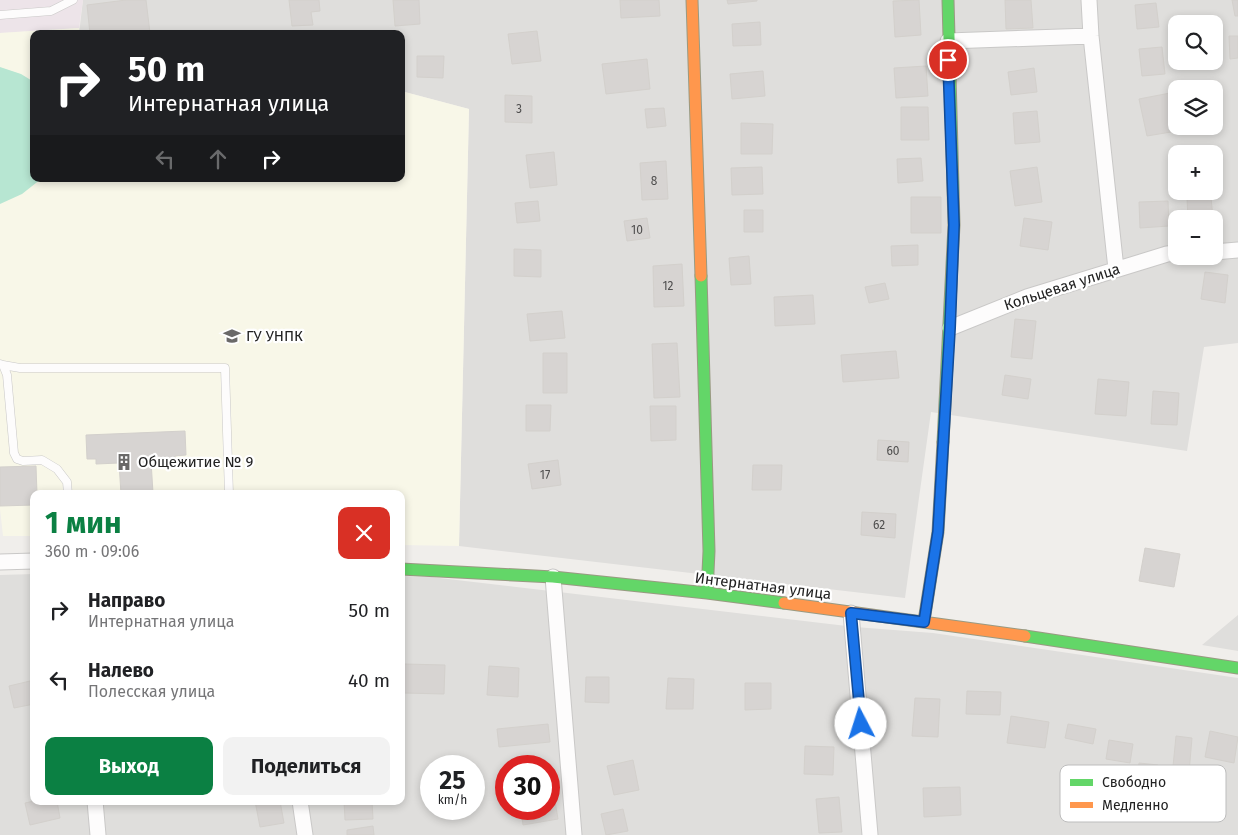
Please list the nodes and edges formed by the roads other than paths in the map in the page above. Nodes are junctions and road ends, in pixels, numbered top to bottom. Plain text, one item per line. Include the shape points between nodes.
1 (73, 0) edge
2 (692, 0) edge
3 (948, 0) edge
4 (1089, 0) edge
5 (0, 15) edge
6 (1091, 36) junction
7 (948, 41) junction
8 (1238, 250) edge
9 (1223, 251) edge
10 (1168, 254) edge
11 (1116, 269) junction
12 (950, 328) junction
13 (2, 364) edge
14 (68, 490) edge
15 (229, 490) edge
16 (30, 561) edge
17 (0, 562) edge
18 (405, 569) edge
19 (553, 577) junction
20 (707, 594) junction
21 (851, 613) junction
22 (924, 622) junction
23 (1238, 668) edge
24 (95, 805) edge
25 (301, 805) edge
26 (98, 835) edge
27 (305, 835) edge
28 (574, 835) edge
29 (870, 835) edge

1 - 5 lane via 51,11
2 - 20 street via 709,551
3 - 7 street
4 - 6 street
6 - 7 street
6 - 11 street
7 - 12 street via 954,225
8 - 9 street
10 - 11 street, Кольцевая улица
11 - 12 street, Кольцевая улица
12 - 22 street via 938,532
13 - 14 lane via 7,375 17,459 42,460 57,469 67,482
13 - 15 lane via 20,368 225,368
16 - 17 street
18 - 19 street, Интернатная улица
19 - 20 street, Интернатная улица
19 - 28 street
20 - 21 street, Интернатная улица
21 - 22 street, Интернатная улица
21 - 29 street
22 - 23 street, Интернатная улица
24 - 26 street
25 - 27 street

